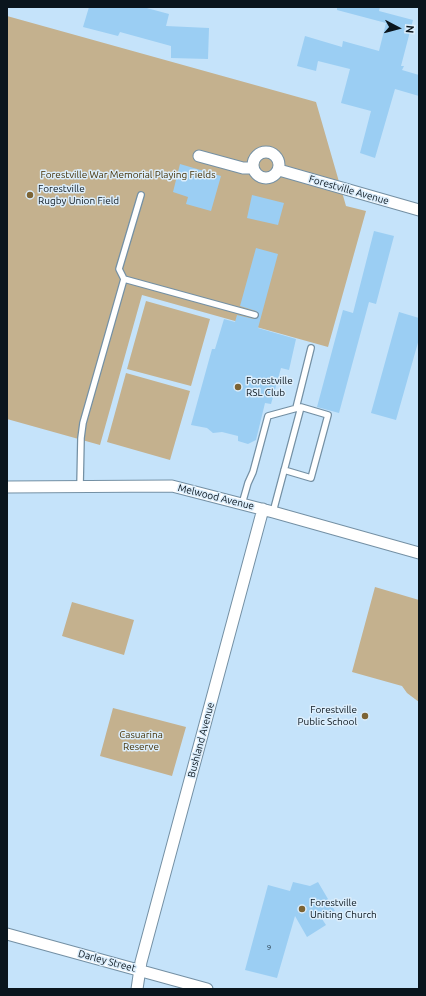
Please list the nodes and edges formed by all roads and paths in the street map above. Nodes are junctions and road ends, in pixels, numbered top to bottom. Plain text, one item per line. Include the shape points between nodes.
1 (199, 156) dead end
2 (253, 168) junction
3 (279, 170) junction
4 (141, 195) dead end
5 (419, 210) edge
6 (124, 279) junction
7 (255, 316) dead end
8 (311, 348) dead end
9 (298, 407) junction
10 (284, 470) junction
11 (80, 486) junction
12 (7, 487) edge
13 (242, 504) junction
14 (268, 511) junction
15 (419, 552) edge
16 (7, 934) edge
17 (140, 970) junction
18 (137, 989) edge
19 (207, 989) edge

1 - 2 street via 243,168
2 - 3 street via 257,175 265,179 274,176
2 - 3 street via 257,155 265,152 277,157
3 - 5 street, Forestville Avenue
4 - 6 lane via 119,269
6 - 7 lane
6 - 11 lane via 83,423 80,438
8 - 9 lane
9 - 10 lane
9 - 10 lane via 328,414 311,478
9 - 13 lane via 268,416
10 - 14 lane
11 - 12 street, Melwood Avenue
11 - 13 street, Melwood Avenue via 172,486
13 - 14 street, Melwood Avenue
14 - 15 street, Melwood Avenue
14 - 17 street, Bushland Avenue
16 - 17 street, Darley Street
17 - 18 street, Bushland Avenue
17 - 19 street, Darley Street

